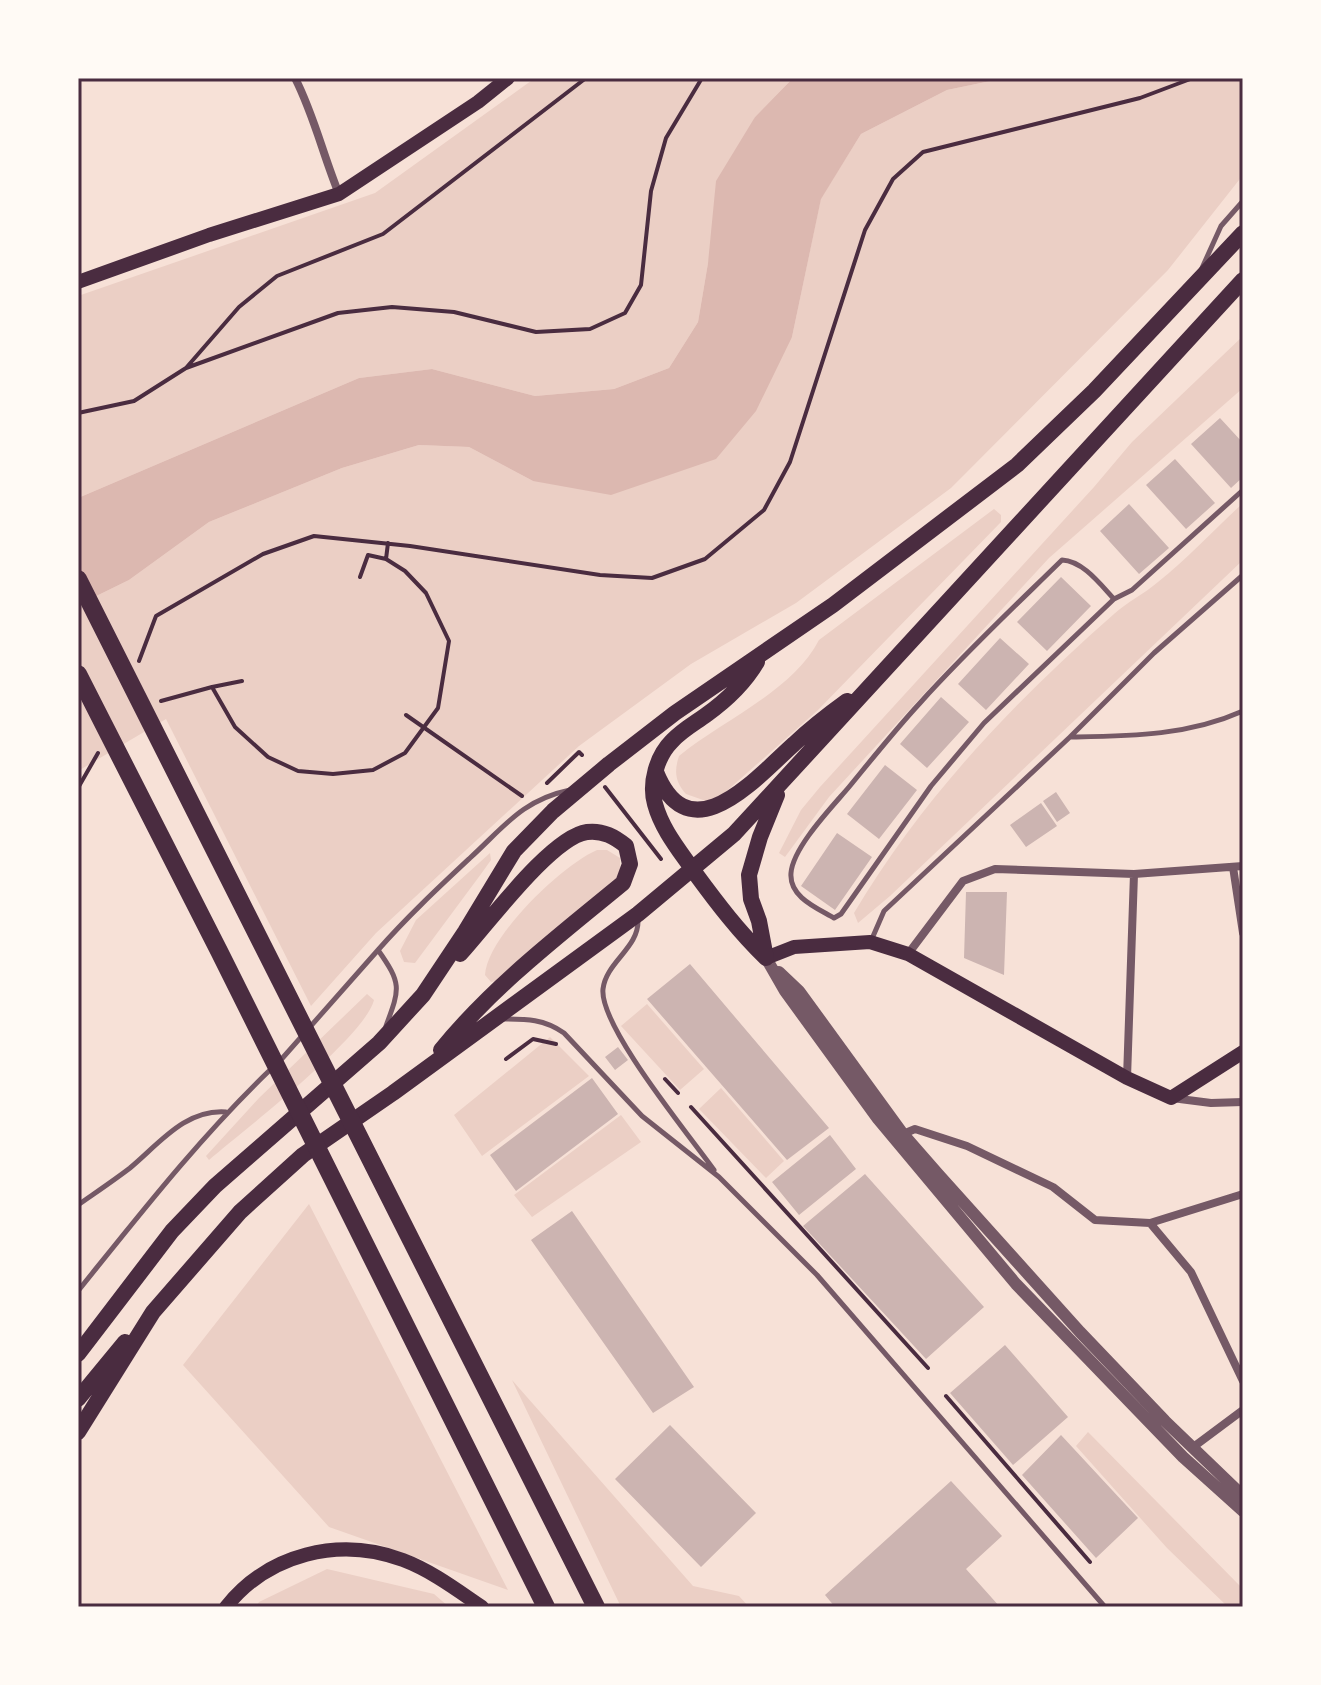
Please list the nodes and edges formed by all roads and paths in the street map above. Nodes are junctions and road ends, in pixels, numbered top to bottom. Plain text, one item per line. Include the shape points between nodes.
1 (295, 78) edge
2 (508, 78) edge
3 (586, 78) edge
4 (702, 78) edge
5 (1193, 78) edge
6 (339, 194) junction
7 (1243, 201) edge
8 (1243, 233) edge
9 (1198, 278) junction
10 (1243, 280) edge
11 (78, 282) edge
12 (1243, 296) edge
13 (1201, 324) junction
14 (186, 368) junction
15 (78, 413) edge
16 (1243, 490) edge
17 (388, 543) junction
18 (386, 559) junction
19 (1243, 575) edge
20 (360, 577) dead end
21 (78, 579) edge
22 (1114, 599) junction
23 (759, 657) junction
24 (135, 672) dead end
25 (78, 674) edge
26 (242, 681) dead end
27 (872, 684) junction
28 (212, 687) junction
29 (160, 702) dead end
30 (1243, 711) edge
31 (406, 715) dead end
32 (426, 727) junction
33 (1070, 737) junction
34 (101, 749) dead end
35 (582, 755) dead end
36 (656, 771) junction
37 (604, 785) dead end
38 (780, 786) junction
39 (78, 788) edge
40 (579, 788) junction
41 (538, 791) dead end
42 (528, 800) dead end
43 (1243, 866) edge
44 (1233, 867) junction
45 (669, 870) dead end
46 (693, 870) junction
47 (1134, 874) junction
48 (638, 914) junction
49 (1243, 933) edge
50 (870, 942) junction
51 (378, 950) junction
52 (908, 954) junction
53 (766, 958) junction
54 (423, 995) junction
55 (493, 1020) junction
56 (379, 1043) junction
57 (564, 1045) dead end
58 (1243, 1052) edge
59 (506, 1059) dead end
60 (427, 1067) junction
61 (1127, 1078) junction
62 (1171, 1098) junction
63 (1243, 1102) edge
64 (691, 1107) dead end
65 (226, 1112) junction
66 (899, 1137) junction
67 (719, 1177) junction
68 (1243, 1194) edge
69 (78, 1205) edge
70 (1150, 1223) junction
71 (78, 1291) edge
72 (115, 1304) junction
73 (153, 1312) junction
74 (78, 1338) edge
75 (78, 1354) edge
76 (928, 1368) dead end
77 (1243, 1381) edge
78 (946, 1396) dead end
79 (78, 1399) edge
80 (1243, 1410) edge
81 (78, 1432) edge
82 (1188, 1452) junction
83 (1243, 1496) edge
84 (1243, 1511) edge
85 (1090, 1562) dead end
86 (226, 1607) edge
87 (482, 1607) edge
88 (546, 1607) edge
89 (596, 1607) edge
90 (1105, 1607) edge

1 - 6 street
2 - 6 main road
3 - 14 path via 383,234 277,276 239,307
4 - 14 path via 666,138 651,191 641,285 625,313 590,329 536,332 454,312 392,307 338,313
5 - 17 path via 1140,98 923,152 893,179 865,230 790,462 764,510 705,559 652,578
6 - 11 main road
7 - 9 lane via 1221,226
8 - 9 main road
9 - 23 main road via 1017,465
10 - 13 main road
12 - 13 main road
13 - 27 main road
14 - 15 path via 134,401
16 - 22 lane via 1132,590
17 - 18 path
17 - 24 path via 314,536 263,554 156,616
18 - 20 path via 368,555
18 - 32 path via 426,593 449,641 438,708
19 - 33 lane
21 - 89 highway
22 - 22 lane via 984,723 931,786 841,914 834,918 798,895 791,872 821,820 919,704 1062,560 1089,574
23 - 36 main road via 730,696 672,740
23 - 40 main road via 675,713
25 - 88 highway
26 - 28 path
27 - 36 main road via 812,727 749,786 712,809 677,804
27 - 38 main road
28 - 29 path
28 - 32 path via 235,727 268,757 298,771 373,770 405,753
30 - 33 lane via 1156,735
31 - 32 path
32 - 42 path
33 - 50 lane via 884,911
34 - 39 path
35 - 41 path via 579,752
36 - 46 main road via 654,802
37 - 45 path
38 - 46 main road
38 - 53 main road via 749,875
40 - 51 lane via 551,794 510,818
40 - 54 main road via 514,851
43 - 44 street
44 - 47 street
44 - 49 street
46 - 48 main road
46 - 53 main road
47 - 52 street via 995,869 963,881
47 - 61 street
48 - 55 main road
48 - 67 lane via 638,930 604,982 605,1009 634,1059
50 - 52 main road
50 - 53 main road via 794,947
51 - 56 lane via 394,973 398,993
51 - 65 lane via 285,1056
52 - 61 main road
53 - 66 street via 794,1004
54 - 56 main road
54 - 60 main road via 519,883 571,839 601,832 626,846 630,864 623,883 477,1009
55 - 60 main road
55 - 67 lane via 552,1024 642,1116
56 - 72 main road via 215,1186
57 - 59 path via 533,1039
58 - 62 main road
60 - 73 main road via 303,1155 240,1212
61 - 62 main road
62 - 63 street
64 - 76 path
65 - 69 lane via 200,1114 185,1122
65 - 71 lane
66 - 70 street via 915,1129 967,1146 1053,1187 1095,1220
66 - 82 street via 1016,1284
67 - 90 lane via 817,1275
68 - 70 street
70 - 77 street via 1191,1272
72 - 74 main road
72 - 75 main road
73 - 79 main road
73 - 81 main road
78 - 85 path
80 - 82 street
82 - 83 street
82 - 84 street
86 - 87 main road via 240,1589 273,1565 329,1551 369,1551 402,1559

